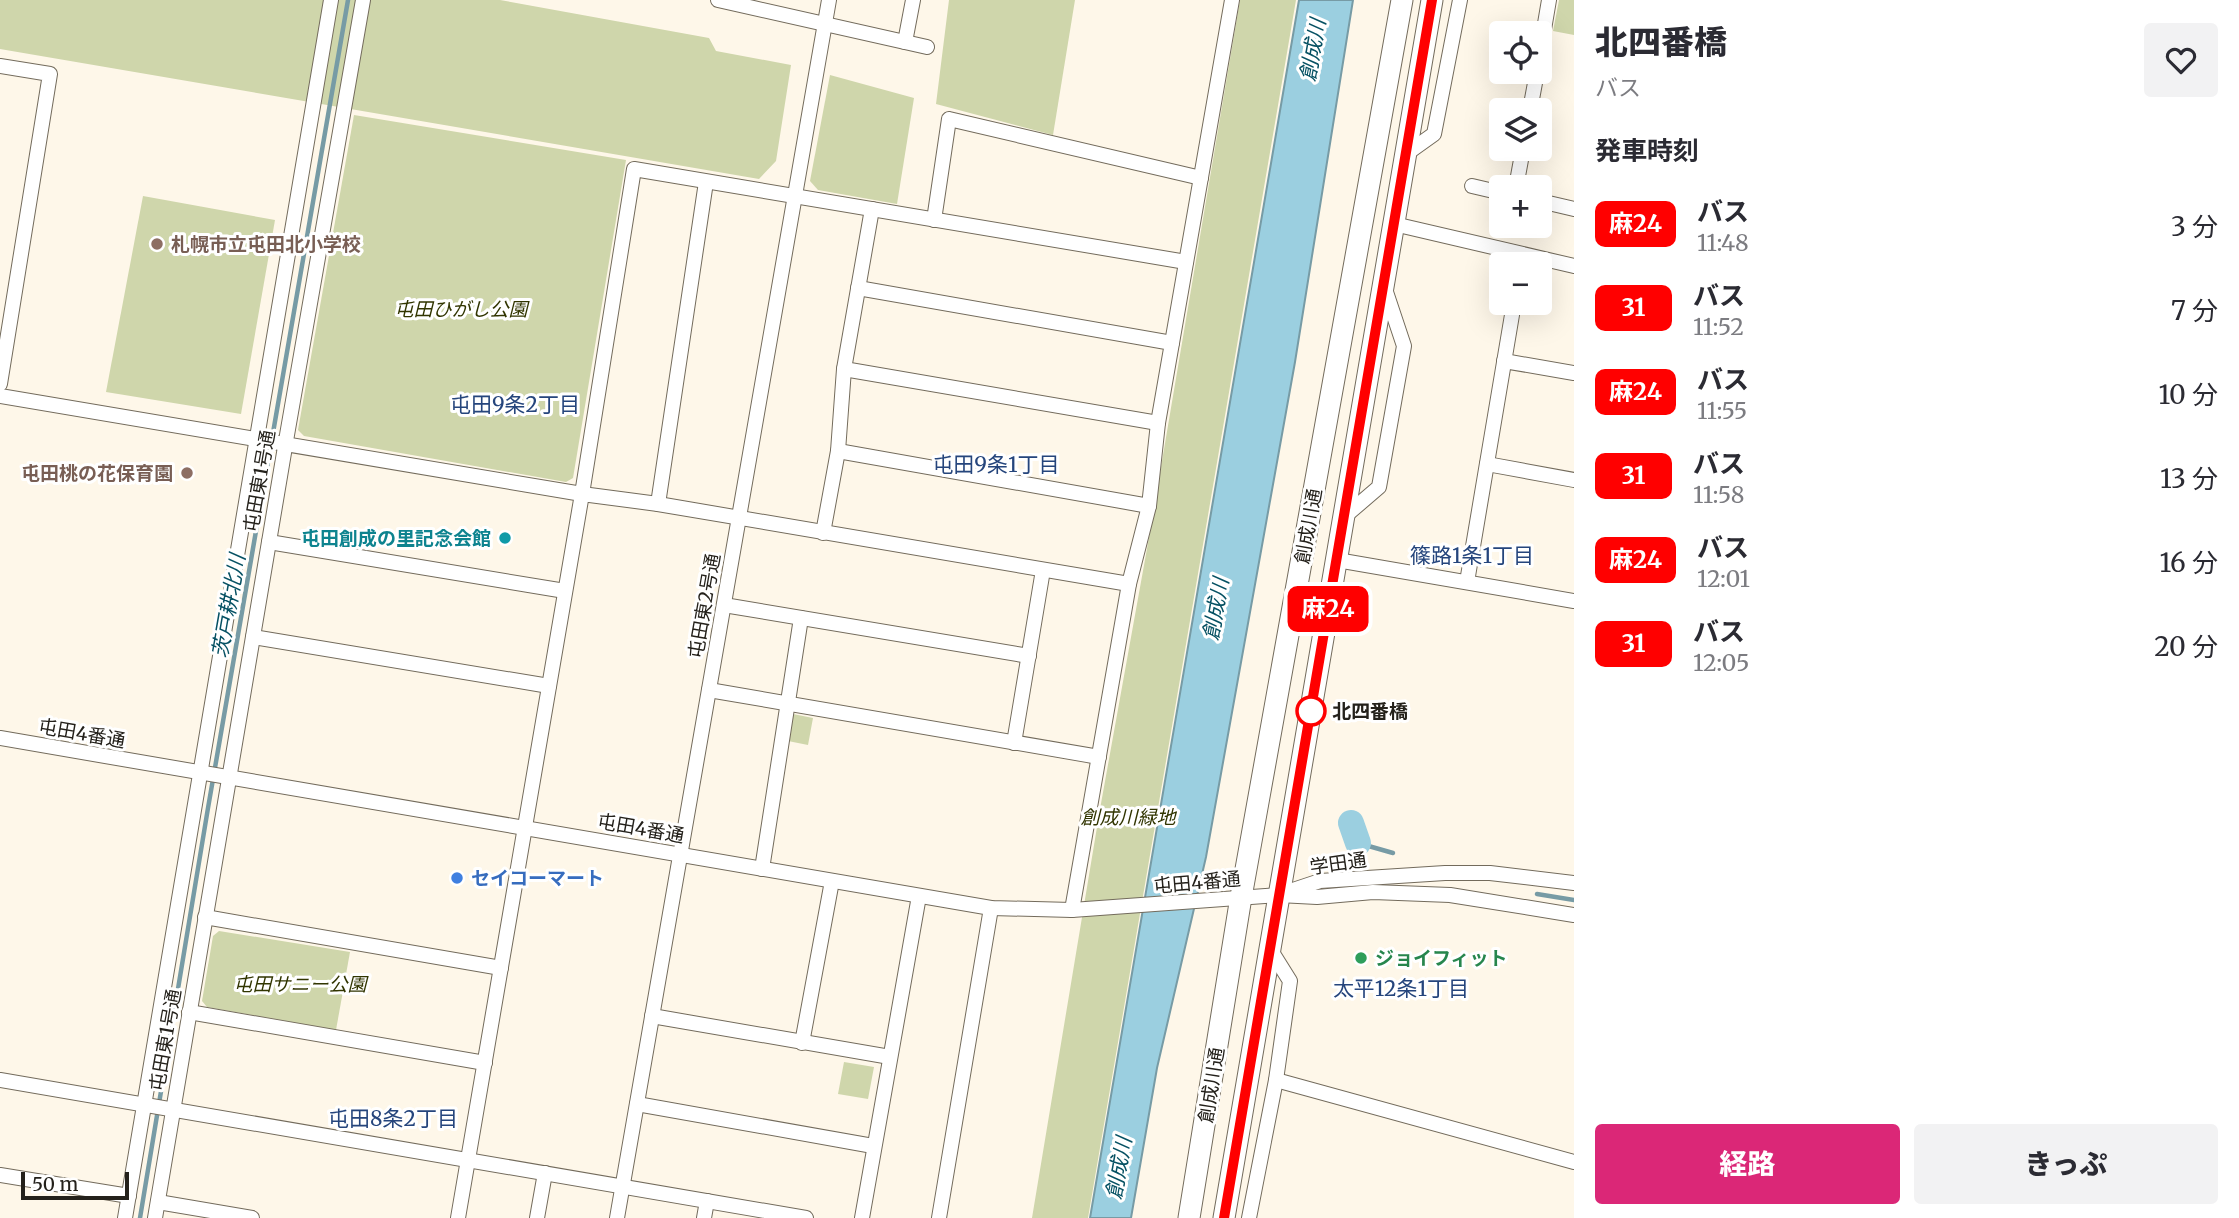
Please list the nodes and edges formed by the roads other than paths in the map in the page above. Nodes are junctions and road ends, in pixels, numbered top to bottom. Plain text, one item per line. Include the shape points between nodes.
1 (331, 0) edge
2 (363, 0) edge
3 (719, 0) edge
4 (829, 0) edge
5 (913, 0) edge
6 (1232, 0) edge
7 (1402, 0) edge
8 (1432, 0) edge
9 (1460, 0) edge
10 (1549, 0) edge
11 (744, 3) edge
12 (1545, 21) edge
13 (825, 23) junction
14 (905, 42) junction
15 (927, 47) dead end
16 (0, 66) edge
17 (1406, 154) junction
18 (1201, 178) junction
19 (706, 182) junction
20 (1472, 186) dead end
21 (1489, 189) edge
22 (795, 196) junction
23 (1552, 204) edge
24 (872, 209) junction
25 (1574, 209) edge
26 (934, 220) junction
27 (1394, 224) junction
28 (1496, 252) edge
29 (1186, 262) junction
30 (1552, 263) edge
31 (1574, 265) edge
32 (1384, 284) junction
33 (858, 288) junction
34 (1512, 315) edge
35 (1172, 343) junction
36 (1504, 361) junction
37 (844, 369) junction
38 (1574, 373) edge
39 (0, 384) edge
40 (0, 396) edge
41 (1158, 423) junction
42 (260, 440) junction
43 (282, 444) junction
44 (838, 451) junction
45 (1487, 464) junction
46 (1574, 480) edge
47 (582, 494) junction
48 (658, 504) junction
49 (1149, 506) junction
50 (1344, 517) junction
51 (739, 518) junction
52 (823, 533) junction
53 (269, 542) junction
54 (1337, 560) junction
55 (1043, 570) junction
56 (1467, 582) junction
57 (1129, 584) junction
58 (565, 591) junction
59 (1574, 601) edge
60 (724, 605) junction
61 (801, 618) junction
62 (253, 637) junction
63 (1029, 656) junction
64 (549, 686) junction
65 (709, 690) junction
66 (788, 704) junction
67 (0, 738) edge
68 (1014, 743) junction
69 (1099, 757) junction
70 (215, 777) junction
71 (525, 827) junction
72 (680, 855) junction
73 (762, 869) junction
74 (832, 881) junction
75 (1574, 883) edge
76 (1279, 895) junction
77 (919, 897) junction
78 (1241, 897) junction
79 (991, 908) junction
80 (1072, 910) junction
81 (1574, 915) edge
82 (205, 917) junction
83 (1270, 949) junction
84 (501, 968) junction
85 (189, 1012) junction
86 (652, 1016) junction
87 (803, 1043) junction
88 (890, 1057) junction
89 (485, 1063) junction
90 (0, 1080) edge
91 (1276, 1080) junction
92 (637, 1104) junction
93 (159, 1107) junction
94 (873, 1146) junction
95 (468, 1160) junction
96 (1574, 1163) edge
97 (545, 1173) junction
98 (0, 1175) edge
99 (622, 1186) junction
100 (129, 1196) junction
101 (707, 1201) junction
102 (158, 1202) junction
103 (784, 1216) edge
104 (125, 1218) edge
105 (155, 1218) edge
106 (252, 1218) edge
107 (458, 1218) edge
108 (537, 1218) edge
109 (617, 1218) edge
110 (704, 1218) edge
111 (806, 1218) edge
112 (862, 1218) edge
113 (939, 1218) edge
114 (1189, 1218) edge
115 (1224, 1218) edge
116 (1249, 1218) edge

1 - 42 street, 屯田東1号通
2 - 43 street, 屯田東1号通
3 - 11 street
4 - 13 street, 屯田東2号通
5 - 14 street
6 - 18 street
7 - 78 highway, 創成川通
8 - 17 highway, 創成川通
9 - 17 street via 1434,134
10 - 12 street
11 - 13 street
13 - 14 street
13 - 22 street, 屯田東2号通
14 - 15 street
16 - 39 street via 50,74
17 - 27 highway, 創成川通
18 - 26 street via 949,119
18 - 29 street
19 - 22 street
19 - 47 street via 634,169
19 - 48 street
20 - 21 street
22 - 24 street
22 - 51 street, 屯田東2号通
23 - 25 street
24 - 26 street
24 - 33 street
26 - 29 street
27 - 28 street
27 - 32 highway, 創成川通
29 - 35 street
30 - 31 street
32 - 50 highway, 創成川通
32 - 50 street via 1404,346 1379,487
33 - 35 street
33 - 37 street
34 - 36 street
35 - 41 street
36 - 38 street
36 - 45 street
37 - 41 street
37 - 44 street
40 - 42 street
41 - 49 street
42 - 43 street
42 - 70 street, 屯田東1号通
43 - 47 street
43 - 53 street, 屯田東1号通
44 - 49 street
44 - 52 street
45 - 46 street
45 - 56 street
47 - 48 street
47 - 58 street
48 - 51 street
49 - 57 street
50 - 54 highway, 創成川通
51 - 52 street
51 - 60 street, 屯田東2号通
52 - 55 street
53 - 58 street
53 - 62 street, 屯田東1号通
54 - 56 street
54 - 76 highway, 創成川通
55 - 57 street
55 - 63 street
56 - 59 street
57 - 69 street
58 - 64 street
60 - 61 street
60 - 65 street, 屯田東2号通
61 - 63 street
61 - 66 street
62 - 64 street
62 - 70 street, 屯田東1号通
63 - 68 street
64 - 71 street
65 - 66 street
65 - 72 street, 屯田東2号通
66 - 68 street
66 - 73 street
67 - 70 street, 屯田4番通
68 - 69 street
69 - 80 street
70 - 71 street, 屯田4番通
70 - 82 street, 屯田東1号通
70 - 93 street, 屯田東1号通
71 - 72 street, 屯田4番通
71 - 84 street
72 - 73 street, 屯田4番通
72 - 86 street, 屯田東2号通
73 - 74 street, 屯田4番通
74 - 77 street, 屯田4番通
74 - 87 street
75 - 76 street, 学田通 via 1445,873 1320,881
76 - 78 street, 屯田4番通
76 - 81 street, 学田通 via 1450,895
76 - 83 highway, 創成川通
77 - 79 street, 屯田4番通
77 - 88 street
78 - 80 street, 屯田4番通
78 - 114 highway, 創成川通
79 - 80 street, 屯田4番通
79 - 113 street
82 - 84 street
82 - 85 street, 屯田東1号通
83 - 91 street via 1290,981
83 - 115 highway, 創成川通
84 - 89 street
85 - 89 street
85 - 93 street, 屯田東1号通
86 - 87 street
86 - 92 street, 屯田東2号通
87 - 88 street
88 - 94 street
89 - 95 street
90 - 93 street
91 - 96 street
91 - 116 street
92 - 94 street
92 - 99 street, 屯田東2号通
93 - 95 street
93 - 100 street, 屯田東1号通
93 - 102 street, 屯田東1号通
94 - 112 street
95 - 97 street
95 - 107 street
97 - 99 street
97 - 108 street
98 - 100 street
99 - 101 street
99 - 109 street, 屯田東2号通
100 - 104 street, 屯田東1号通
101 - 103 street
101 - 110 street
102 - 105 street, 屯田東1号通
102 - 106 street
103 - 111 street

